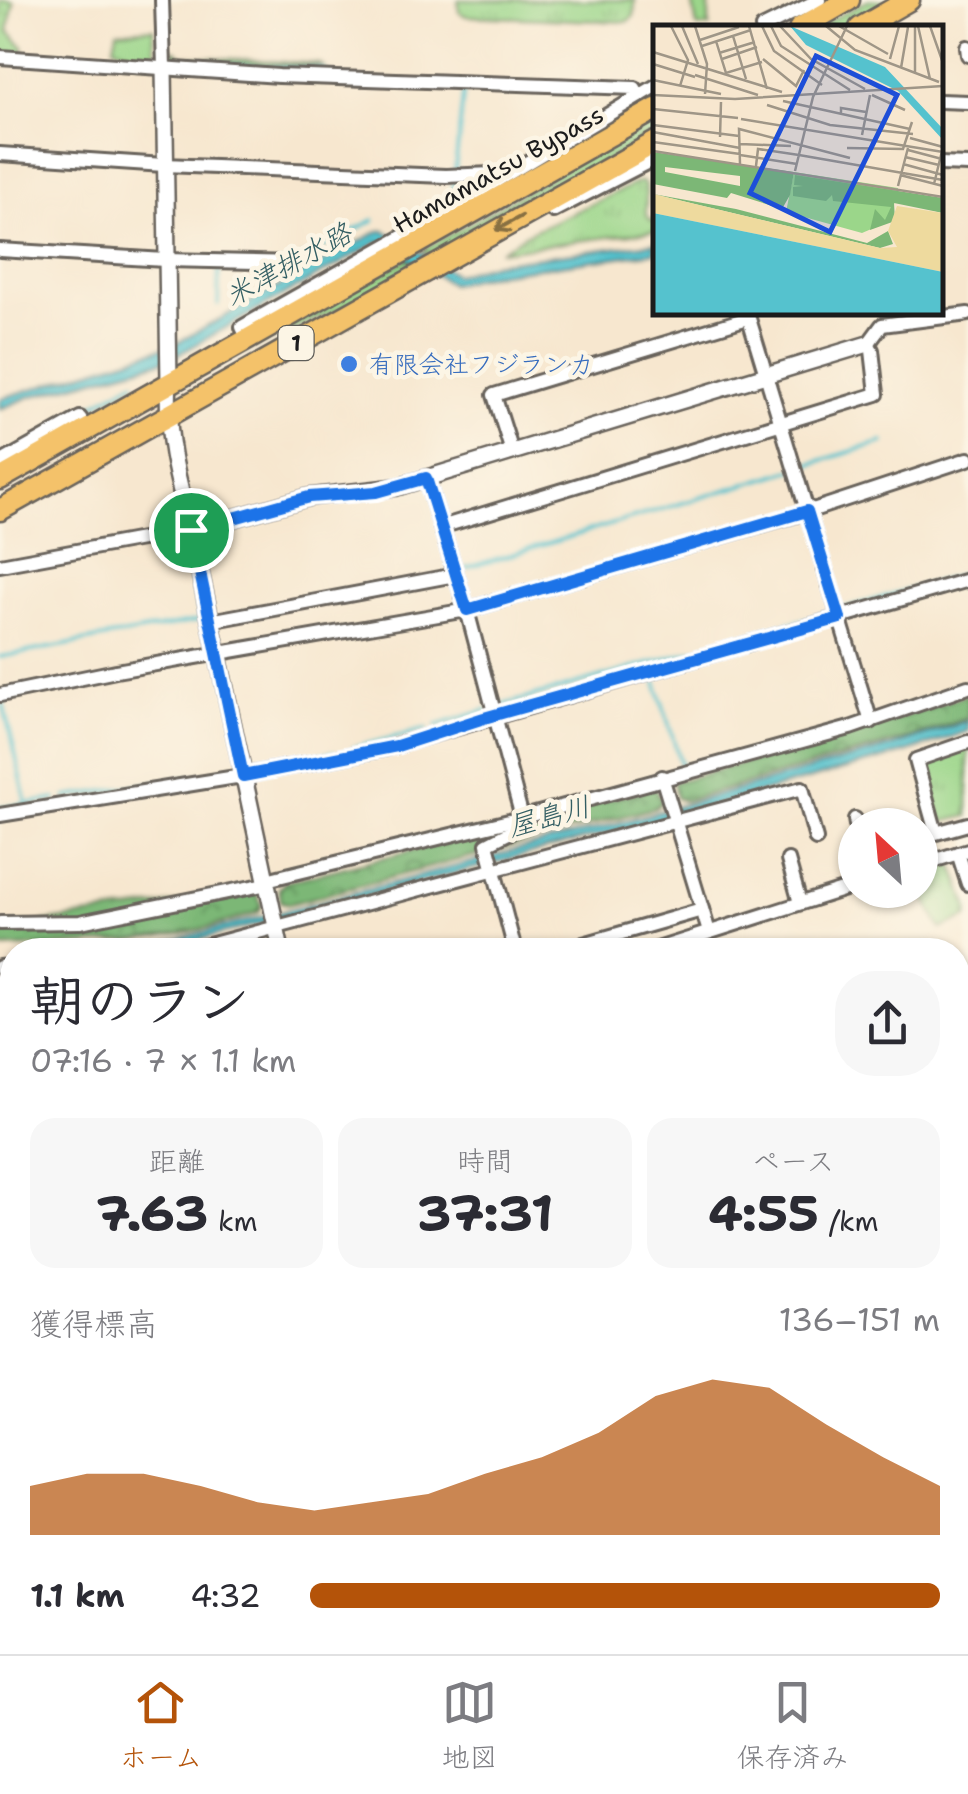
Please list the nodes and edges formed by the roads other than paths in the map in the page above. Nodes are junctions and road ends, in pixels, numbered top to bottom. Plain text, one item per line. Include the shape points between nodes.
1 (162, 0) edge
2 (819, 0) edge
3 (849, 0) edge
4 (905, 2) edge
5 (768, 25) edge
6 (805, 25) edge
7 (865, 25) edge
8 (967, 48) edge
9 (968, 55) edge
10 (0, 58) edge
11 (164, 68) junction
12 (943, 100) edge
13 (647, 102) edge
14 (968, 102) edge
15 (653, 144) edge
16 (0, 154) edge
17 (653, 160) edge
18 (943, 164) edge
19 (164, 165) junction
20 (968, 165) edge
21 (496, 181) junction
22 (548, 202) junction
23 (399, 246) junction
24 (0, 250) edge
25 (165, 260) junction
26 (296, 263) dead end
27 (968, 314) edge
28 (751, 315) edge
29 (868, 344) junction
30 (766, 375) junction
31 (168, 400) junction
32 (780, 424) junction
33 (87, 430) junction
34 (512, 452) junction
35 (968, 459) edge
36 (0, 463) edge
37 (426, 478) junction
38 (0, 481) edge
39 (0, 510) edge
40 (807, 511) junction
41 (441, 526) junction
42 (191, 530) junction
43 (0, 565) edge
44 (455, 575) junction
45 (968, 580) edge
46 (467, 610) junction
47 (840, 618) junction
48 (210, 621) junction
49 (216, 654) junction
50 (968, 687) edge
51 (0, 695) edge
52 (496, 715) junction
53 (871, 722) junction
54 (968, 742) edge
55 (243, 776) junction
56 (662, 778) junction
57 (0, 815) edge
58 (674, 816) junction
59 (522, 817) junction
60 (968, 824) edge
61 (954, 828) junction
62 (816, 839) dead end
63 (962, 851) edge
64 (938, 859) edge
65 (788, 860) dead end
66 (492, 863) junction
67 (266, 882) junction
68 (968, 884) edge
69 (838, 892) edge
70 (800, 904) junction
71 (702, 910) junction
72 (275, 920) junction
73 (0, 923) edge
74 (709, 932) junction
75 (224, 938) edge
76 (279, 938) edge
77 (511, 938) edge
78 (604, 938) edge
79 (691, 938) edge

1 - 11 street
2 - 5 street
3 - 6 highway
4 - 7 highway
8 - 9 street
10 - 11 street
11 - 13 street via 635,88
11 - 19 street
12 - 14 street
13 - 21 street
13 - 23 highway, Hamamatsu Bypass / 1
15 - 22 highway, Hamamatsu Bypass / 1
16 - 19 street
17 - 22 street via 552,211
18 - 20 street
19 - 21 street via 492,174
19 - 25 street
21 - 23 street
22 -> 31 highway, Hamamatsu Bypass / 1 via 352,311
23 - 31 highway, Hamamatsu Bypass / 1 via 248,338
24 - 25 street
25 - 26 street
25 - 31 street
27 - 29 street via 882,325
28 - 30 street
28 - 34 street via 494,395
29 - 30 street
29 - 32 street via 877,394
30 - 32 street
30 - 34 street
31 - 33 highway, Hamamatsu Bypass / 1
31 - 38 highway via 94,444
31 - 39 highway, Hamamatsu Bypass / 1
31 - 42 street via 174,464
32 - 40 street
32 - 41 street
33 - 36 street via 80,418
33 - 38 highway, Hamamatsu Bypass / 1
34 - 37 street
35 - 40 street
37 - 41 street
37 - 42 street via 376,492 309,497
40 - 46 street
40 - 47 street
41 - 44 street
42 - 43 street
42 - 48 street
44 - 46 street
44 - 48 street
45 - 47 street
46 - 49 street
46 - 52 street
47 - 52 street
47 - 53 street
48 - 49 street
49 - 51 street
49 - 55 street
50 - 53 street
52 - 55 street via 384,749
52 - 59 street
53 - 56 street
54 - 61 street via 916,760 936,833
55 - 57 street
55 - 67 street
56 - 58 street
56 - 59 street
58 - 62 street via 802,788
58 - 66 street
58 - 71 street
59 - 66 street via 524,824 487,844
59 - 67 street
60 - 61 street
61 - 63 street
63 - 64 street
63 - 68 street
65 - 70 street
66 - 72 street
66 - 77 street
67 - 72 street
67 - 73 street via 80,922
69 - 70 street
70 - 74 street
71 - 74 street
71 - 78 street
72 - 75 street
72 - 76 street
74 - 79 street

